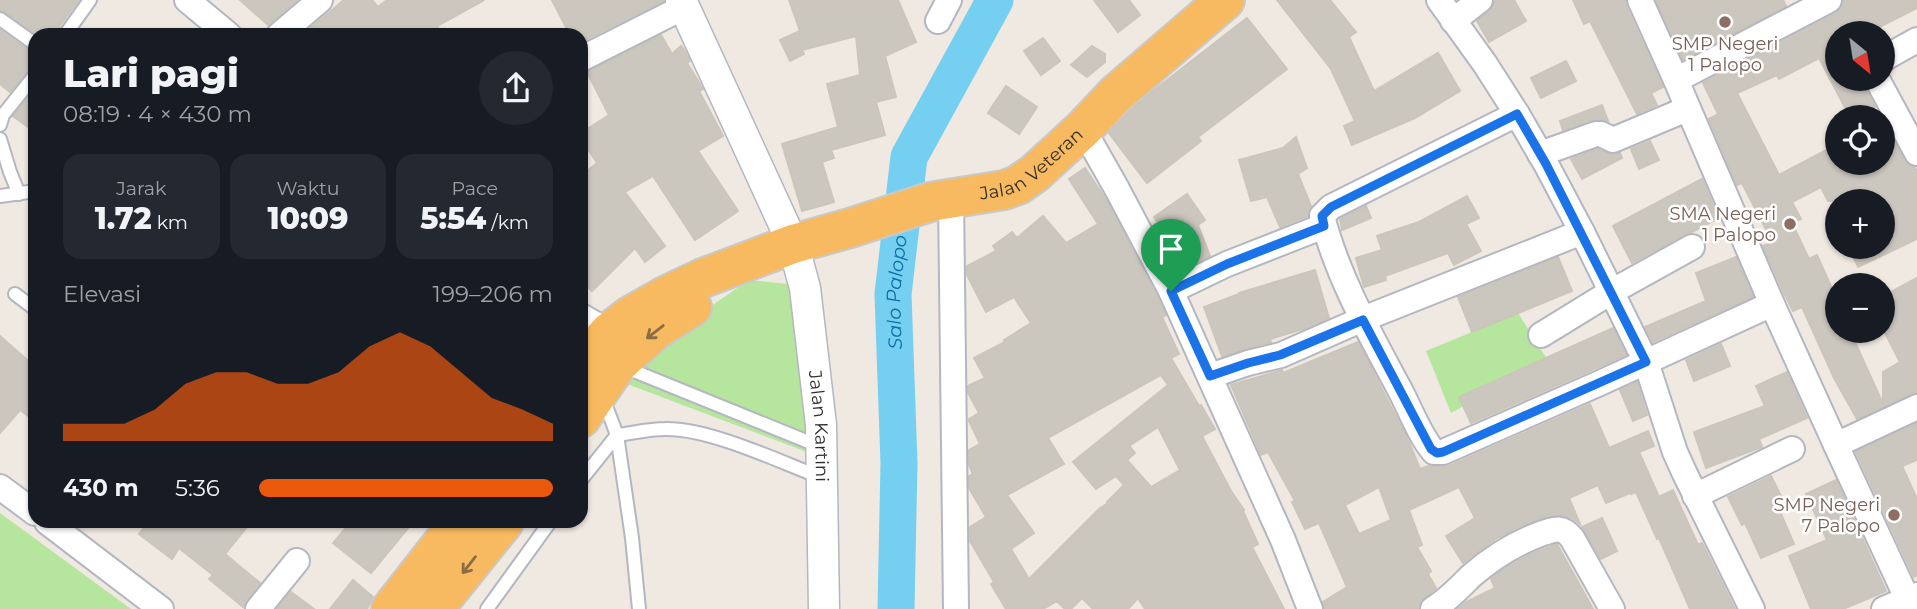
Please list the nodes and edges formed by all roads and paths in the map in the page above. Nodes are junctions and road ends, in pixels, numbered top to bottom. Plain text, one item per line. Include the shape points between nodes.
1 (90, 0) edge
2 (187, 0) edge
3 (320, 0) edge
4 (1225, 0) edge
5 (1480, 0) edge
6 (1640, 0) edge
7 (1829, 0) edge
8 (682, 3) edge
9 (1446, 10) edge
10 (0, 19) edge
11 (70, 28) edge
12 (221, 28) edge
13 (287, 28) edge
14 (28, 39) edge
15 (1917, 40) edge
16 (1895, 52) edge
17 (588, 55) edge
18 (1676, 80) junction
19 (28, 84) edge
20 (1883, 91) edge
21 (1687, 108) junction
22 (1517, 114) junction
23 (0, 125) edge
24 (1083, 129) junction
25 (0, 139) edge
26 (1540, 153) junction
27 (1917, 153) edge
28 (28, 192) edge
29 (19, 194) junction
30 (0, 196) edge
31 (940, 200) junction
32 (1324, 226) junction
33 (1582, 232) junction
34 (793, 244) junction
35 (1692, 247) dead end
36 (1171, 291) junction
37 (1611, 292) junction
38 (15, 293) dead end
39 (28, 303) edge
40 (1772, 304) junction
41 (1363, 320) junction
42 (1541, 335) dead end
43 (1646, 362) junction
44 (595, 364) edge
45 (1210, 376) junction
46 (1917, 407) edge
47 (617, 435) junction
48 (1836, 445) junction
49 (821, 448) junction
50 (1792, 449) dead end
51 (588, 471) edge
52 (822, 477) junction
53 (0, 487) edge
54 (1695, 496) junction
55 (28, 508) edge
56 (55, 528) edge
57 (454, 528) edge
58 (499, 528) edge
59 (546, 528) edge
60 (297, 561) dead end
61 (1912, 601) edge
62 (161, 609) edge
63 (258, 609) edge
64 (391, 609) edge
65 (434, 609) edge
66 (487, 609) edge
67 (639, 609) edge
68 (824, 609) edge
69 (956, 609) edge
70 (1310, 609) edge
71 (1433, 609) edge
72 (1612, 609) edge
73 (1752, 609) edge
74 (1884, 609) edge

1 - 11 lane
2 - 12 street
3 - 13 street
4 - 24 highway, Jalan Veteran via 1116,94
5 - 9 street
6 - 18 street
7 - 18 street
8 - 17 street
8 - 34 street, Jalan Kartini
9 - 22 street
10 - 14 lane
15 - 16 street
18 - 21 street
19 - 23 lane
20 - 27 street
21 - 26 street via 1613,140 1596,134
21 - 40 street
22 - 26 street
22 - 32 street via 1331,207 1322,216
24 - 31 highway, Jalan Veteran via 1018,185
24 - 36 street
25 - 29 lane
26 - 33 street
28 - 29 lane
29 - 30 lane
31 - 34 highway, Jalan Veteran
31 - 69 street
32 - 36 street
32 - 41 street
33 - 37 street
33 - 41 street
34 - 44 highway, Jalan Veteran via 748,262 706,298
34 - 49 street, Jalan Kartini via 809,315
35 - 37 street
36 - 45 street
37 - 42 street
37 - 43 street
38 - 39 lane
40 - 43 street
40 - 48 street
41 - 43 street via 1437,453
41 - 45 street via 1280,355
43 - 54 street via 1675,452
44 - 47 lane
44 - 49 lane
45 - 70 street
46 - 48 street
47 - 51 lane
47 - 52 lane via 666,429 696,432
47 - 67 lane
48 - 61 street
49 - 52 street, Jalan Kartini
50 - 54 street
52 - 68 street, Jalan Kartini
53 - 55 street
54 - 73 street
56 - 62 street
57 - 64 highway
58 -> 65 highway
59 - 66 lane
60 - 63 street
61 - 74 street
71 - 72 street via 1495,557 1561,529 1572,538

